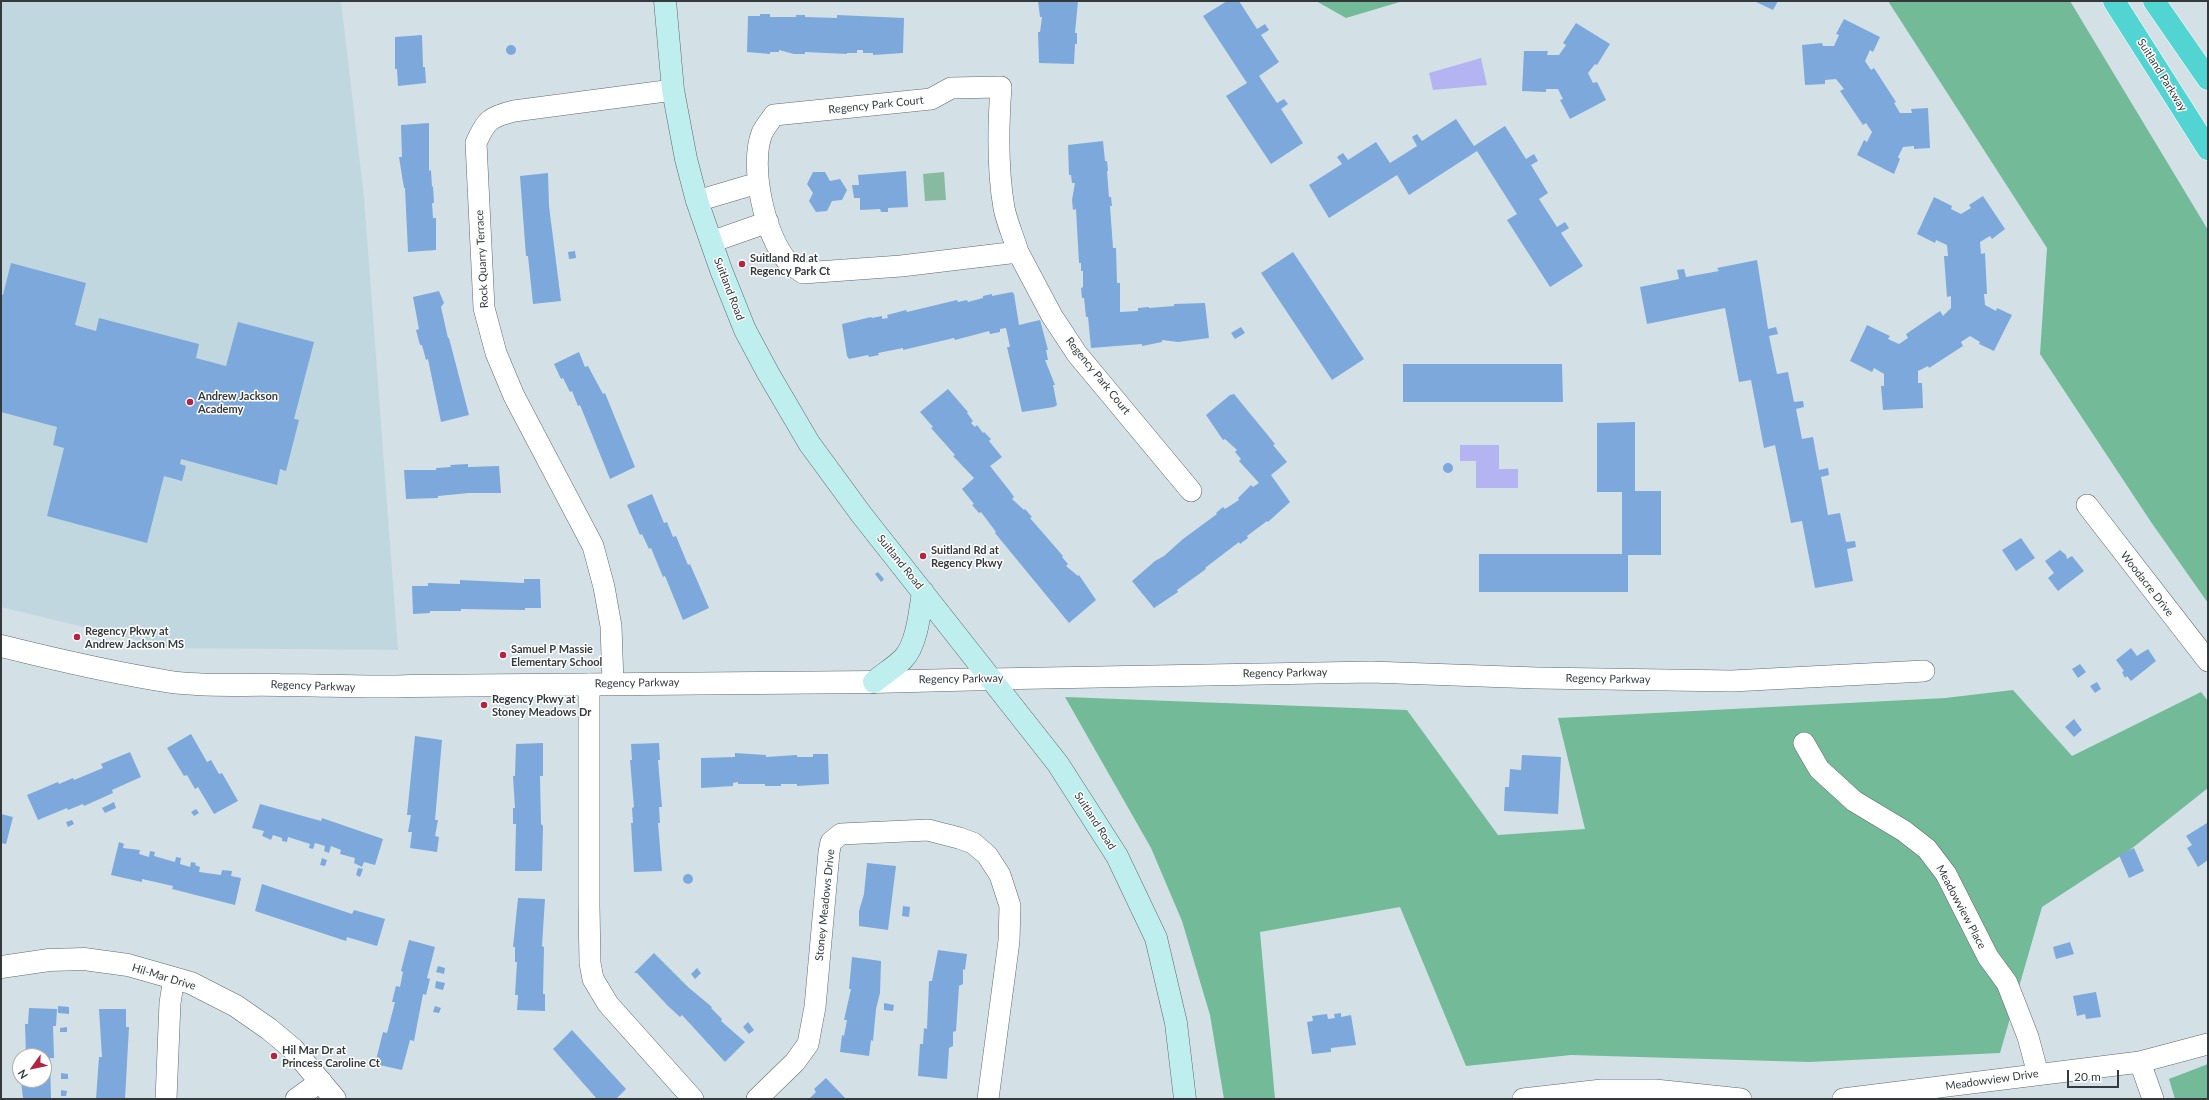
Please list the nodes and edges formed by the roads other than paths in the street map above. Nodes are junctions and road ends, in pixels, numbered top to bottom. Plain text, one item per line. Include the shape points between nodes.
1 (665, 1) edge
2 (2114, 1) edge
3 (2154, 1) edge
4 (2208, 80) edge
5 (673, 90) junction
6 (2208, 149) edge
7 (758, 183) junction
8 (697, 201) junction
9 (768, 222) junction
10 (711, 242) junction
11 (1018, 252) junction
12 (1191, 491) dead end
13 (2087, 505) dead end
14 (923, 592) junction
15 (1, 646) edge
16 (2208, 661) edge
17 (1924, 671) dead end
18 (991, 679) junction
19 (874, 682) junction
20 (614, 683) junction
21 (589, 684) junction
22 (1804, 743) dead end
23 (1, 967) edge
24 (174, 978) junction
25 (2208, 1044) edge
26 (2140, 1062) junction
27 (2038, 1074) junction
28 (321, 1081) junction
29 (166, 1099) edge
30 (296, 1099) edge
31 (335, 1099) edge
32 (693, 1099) edge
33 (757, 1099) edge
34 (988, 1099) edge
35 (1185, 1099) edge
36 (1523, 1099) edge
37 (1741, 1099) edge
38 (1843, 1099) edge
39 (2153, 1099) edge

1 - 5 main road, Suitland Road
2 - 6 highway, Suitland Parkway
3 - 4 highway
5 - 8 main road, Suitland Road
5 - 20 street, Rock Quarry Terrace via 496,116 484,124 476,143 484,308 496,353 514,396 593,546 611,626
7 - 8 street
7 - 9 street, Regency Park Court
7 - 11 street, Regency Park Court via 756,157 762,133 774,116 931,99 951,88 1001,87 998,160 1004,209
8 - 10 main road, Suitland Road
9 - 10 street
9 - 11 street, Regency Park Court via 778,247 788,262 803,273 901,266
10 - 14 main road, Suitland Road via 745,330 809,443
11 - 12 street, Regency Park Court via 1052,316 1077,354
13 - 16 street, Woodacre Drive
14 - 18 main road, Suitland Road
14 - 19 main road via 918,624 904,658
15 - 21 street, Regency Parkway via 107,671 172,682 218,686 368,688
17 - 18 street, Regency Parkway via 1732,681 1371,672
18 - 19 street, Regency Parkway
18 - 35 main road, Suitland Road via 1058,764 1117,856 1156,938 1176,1023
19 - 20 street, Regency Parkway
20 - 21 street, Regency Parkway
21 - 32 street via 589,906 590,963 593,979 608,1004
22 - 27 street, Meadowview Place via 1819,769 1854,802 1904,831 1927,849 1946,874 1988,957 2007,983 2028,1037
23 - 24 street, Hil-Mar Drive via 49,960 84,959 128,965
24 - 28 street, Hil-Mar Drive via 191,983 236,1006 269,1029 293,1049
24 - 29 street via 170,1004
25 - 26 street
26 - 27 street, Meadowview Drive
26 - 39 street
27 - 38 street, Meadowview Drive
28 - 30 street
28 - 31 street, Hil-Mar Drive
33 - 34 street, Stoney Meadows Drive via 795,1062 808,1044 815,1007 831,842 840,834 928,830 974,843 987,854 1000,875 1010,906 1009,941
36 - 37 street via 1602,1090 1655,1090

